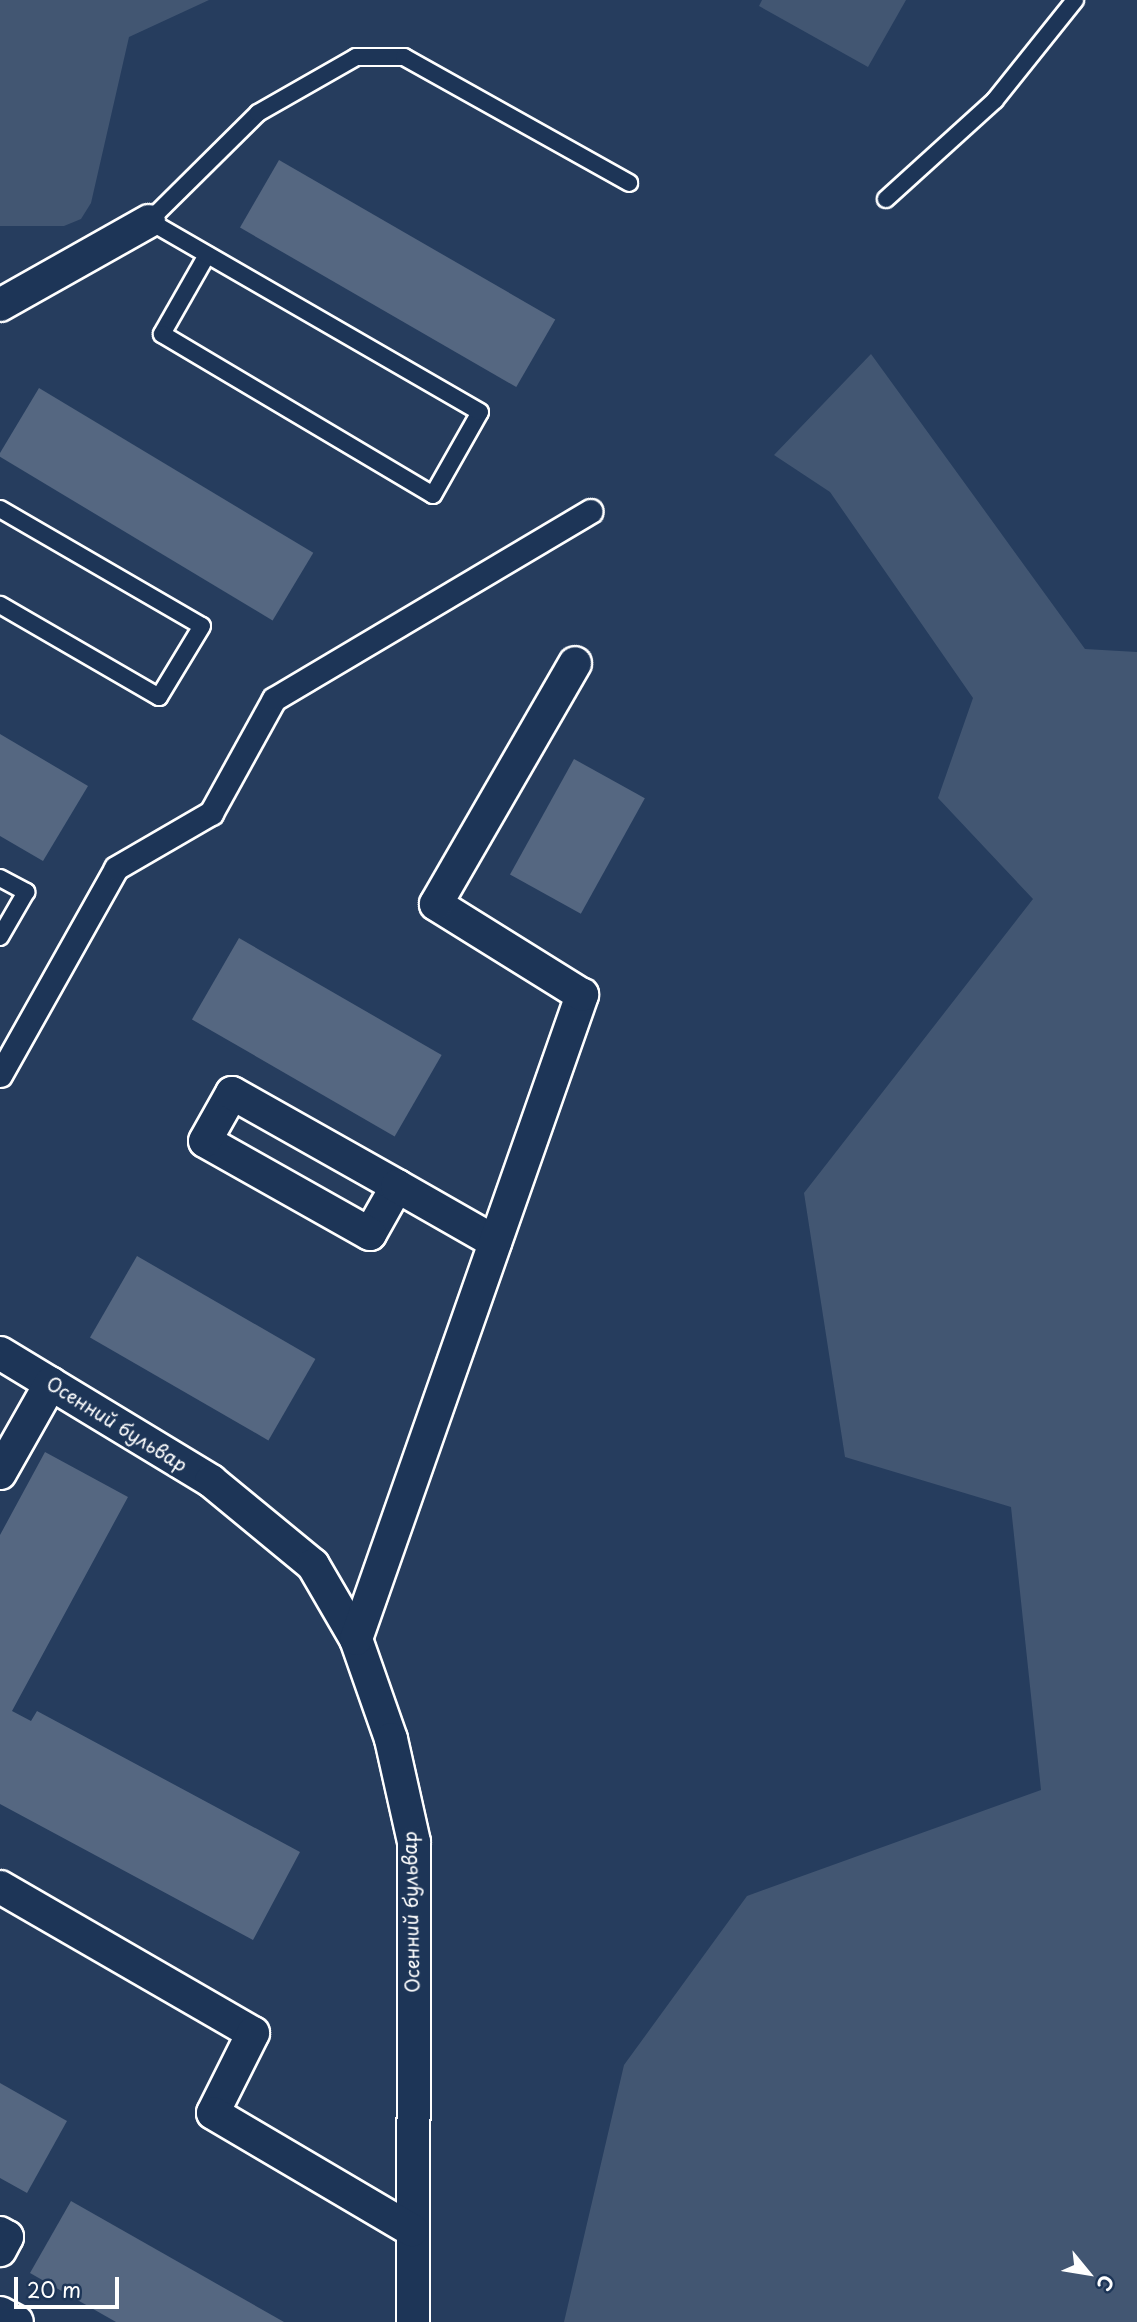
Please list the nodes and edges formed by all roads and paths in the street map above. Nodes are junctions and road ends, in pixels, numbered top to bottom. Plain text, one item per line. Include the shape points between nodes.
1 (1075, 0) edge
2 (629, 183) dead end
3 (886, 199) dead end
4 (149, 221) junction
5 (207, 255) junction
6 (0, 305) edge
7 (0, 509) edge
8 (590, 511) dead end
9 (0, 605) edge
10 (575, 663) dead end
11 (0, 878) edge
12 (0, 937) edge
13 (0, 1075) edge
14 (397, 1186) junction
15 (495, 1242) junction
16 (0, 1353) edge
17 (51, 1383) junction
18 (0, 1473) edge
19 (356, 1639) junction
20 (0, 1887) edge
21 (412, 2230) junction
22 (0, 2233) edge
23 (0, 2250) edge
24 (0, 2313) edge
25 (17, 2322) edge
26 (413, 2322) edge

1 - 3 lane via 995,100
2 - 4 lane via 404,57 356,57 258,113
4 - 5 lane
4 - 6 street
5 - 5 lane via 480,412 433,495 162,334
7 - 9 lane via 202,626 159,697
8 - 13 street via 274,699 211,813 116,869
10 - 15 street via 436,904 582,995
11 - 12 lane via 26,892
14 - 14 street via 232,1093 205,1141 370,1234
14 - 15 street
15 - 19 street
16 - 17 street, Осенний бульвар
17 - 18 street
17 - 19 street, Осенний бульвар via 211,1481 313,1565
19 - 21 street, Осенний бульвар via 391,1739 414,1842
20 - 21 street via 253,2033 213,2113
21 - 26 street, Осенний бульвар
22 - 23 street via 7,2237
24 - 25 street

